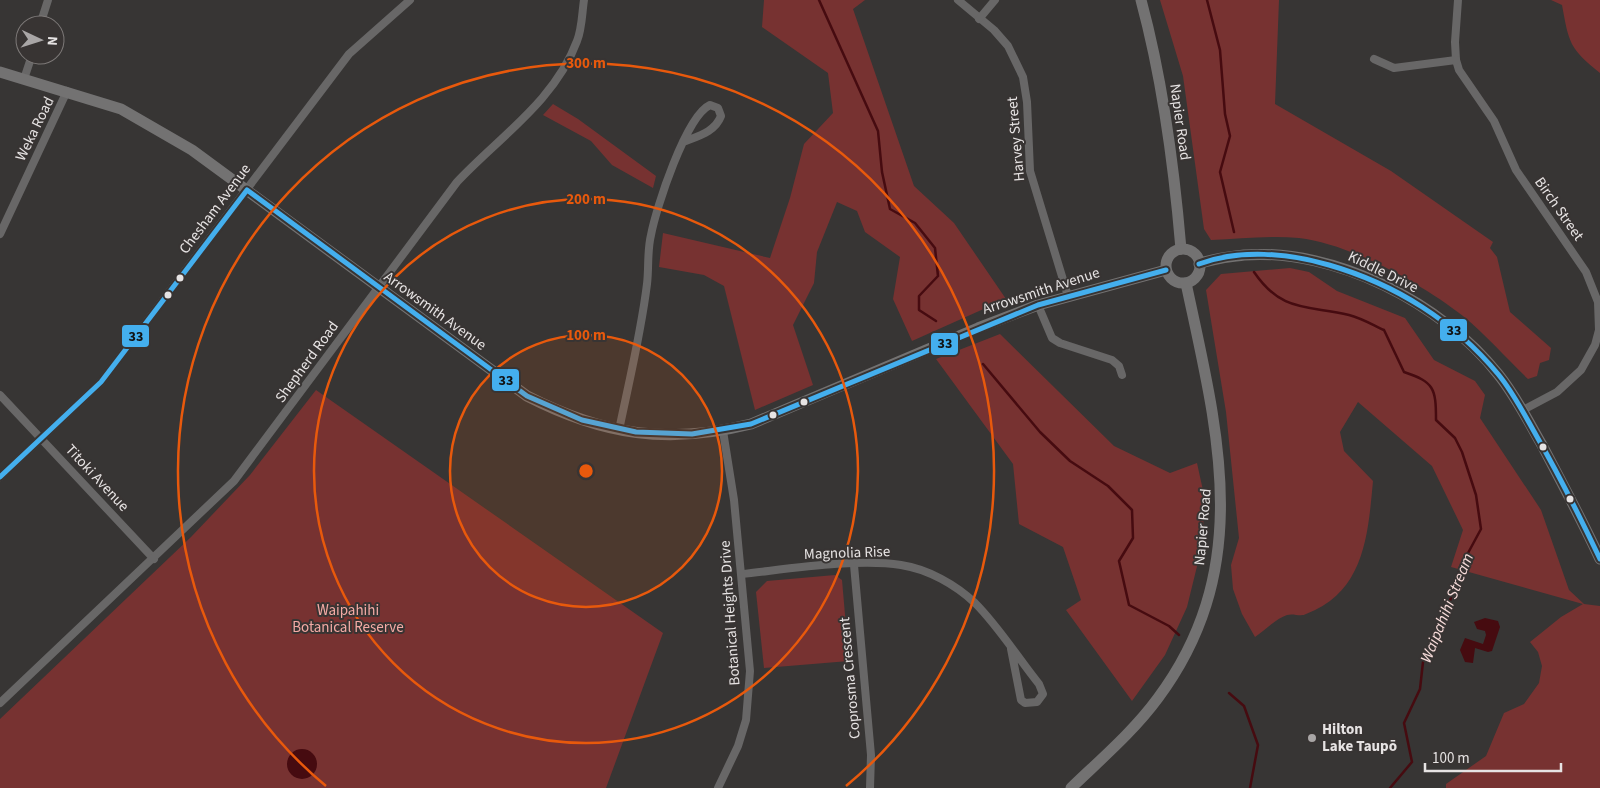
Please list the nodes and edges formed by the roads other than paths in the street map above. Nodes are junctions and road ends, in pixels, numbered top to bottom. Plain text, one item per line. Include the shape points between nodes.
1 (48, 0) edge
2 (410, 0) edge
3 (584, 0) edge
4 (958, 0) edge
5 (995, 0) edge
6 (1141, 0) edge
7 (1458, 0) edge
8 (43, 15) edge
9 (979, 19) junction
10 (1374, 59) dead end
11 (1456, 60) junction
12 (29, 65) edge
13 (0, 72) edge
14 (24, 79) junction
15 (67, 91) junction
16 (683, 142) junction
17 (247, 190) junction
18 (0, 234) edge
19 (1181, 249) junction
20 (1199, 264) junction
21 (1166, 270) junction
22 (1186, 283) junction
23 (378, 288) junction
24 (1068, 296) junction
25 (1038, 305) junction
26 (1600, 316) edge
27 (1122, 375) dead end
28 (0, 395) edge
29 (1523, 410) junction
30 (619, 430) junction
31 (723, 431) junction
32 (41, 438) junction
33 (0, 477) edge
34 (154, 559) junction
35 (1600, 560) edge
36 (854, 565) junction
37 (742, 574) junction
38 (1011, 648) junction
39 (0, 703) edge
40 (718, 788) edge
41 (870, 788) edge
42 (1071, 788) edge

1 - 8 street
2 - 17 street, Chesham Avenue via 349,54
3 - 23 street, Shepherd Road via 578,39 562,71 522,122 478,159 457,182
4 - 9 street, Harvey Street
5 - 9 street
6 - 19 street, Napier Road via 1157,70
7 - 11 street, Birch Street
9 - 24 street, Harvey Street via 1008,46 1024,77 1030,171
10 - 11 street via 1394,68
11 - 26 street, Birch Street via 1501,133 1516,170 1586,272
12 - 14 street
13 - 14 street, Arrowsmith Avenue
14 - 15 street, Arrowsmith Avenue
15 - 17 street, Arrowsmith Avenue via 142,119
15 - 18 street, Weka Road
16 - 16 street via 703,110 710,105 718,108 721,116 711,130
16 - 30 street via 651,234 647,284
17 - 23 street, Arrowsmith Avenue
17 - 32 street, Chesham Avenue via 101,382
19 - 20 street via 1193,253
19 - 21 street via 1170,254
20 - 22 street via 1196,276
20 - 29 street, Kiddle Drive via 1234,256 1290,255 1342,267 1367,278 1414,303 1460,335 1498,373
21 - 22 street via 1176,282
21 - 24 street, Arrowsmith Avenue
22 - 42 street, Napier Road via 1215,426 1222,483 1214,576 1194,636 1166,687 1132,729
23 - 30 street, Arrowsmith Avenue via 527,396 577,418
23 - 34 street, Shepherd Road via 240,473
24 - 25 street, Arrowsmith Avenue
25 - 27 street via 1052,338 1112,360
25 - 31 street, Arrowsmith Avenue via 777,415
26 - 29 street, Birch Street via 1594,345 1581,370 1557,392
28 - 32 street, Titoki Avenue
29 - 35 street, Kiddle Drive
30 - 31 street, Arrowsmith Avenue via 672,436
31 - 37 street, Botanical Heights Drive
32 - 33 street, Chesham Avenue
32 - 34 street, Titoki Avenue
34 - 39 street, Shepherd Road
36 - 37 street, Magnolia Rise
36 - 38 street, Magnolia Rise via 879,563 903,566 948,583 975,603
36 - 41 street, Coprosma Crescent
37 - 40 street, Botanical Heights Drive via 750,671 746,720 738,746
38 - 38 street, Magnolia Rise via 1039,684 1043,694 1037,702 1021,700

